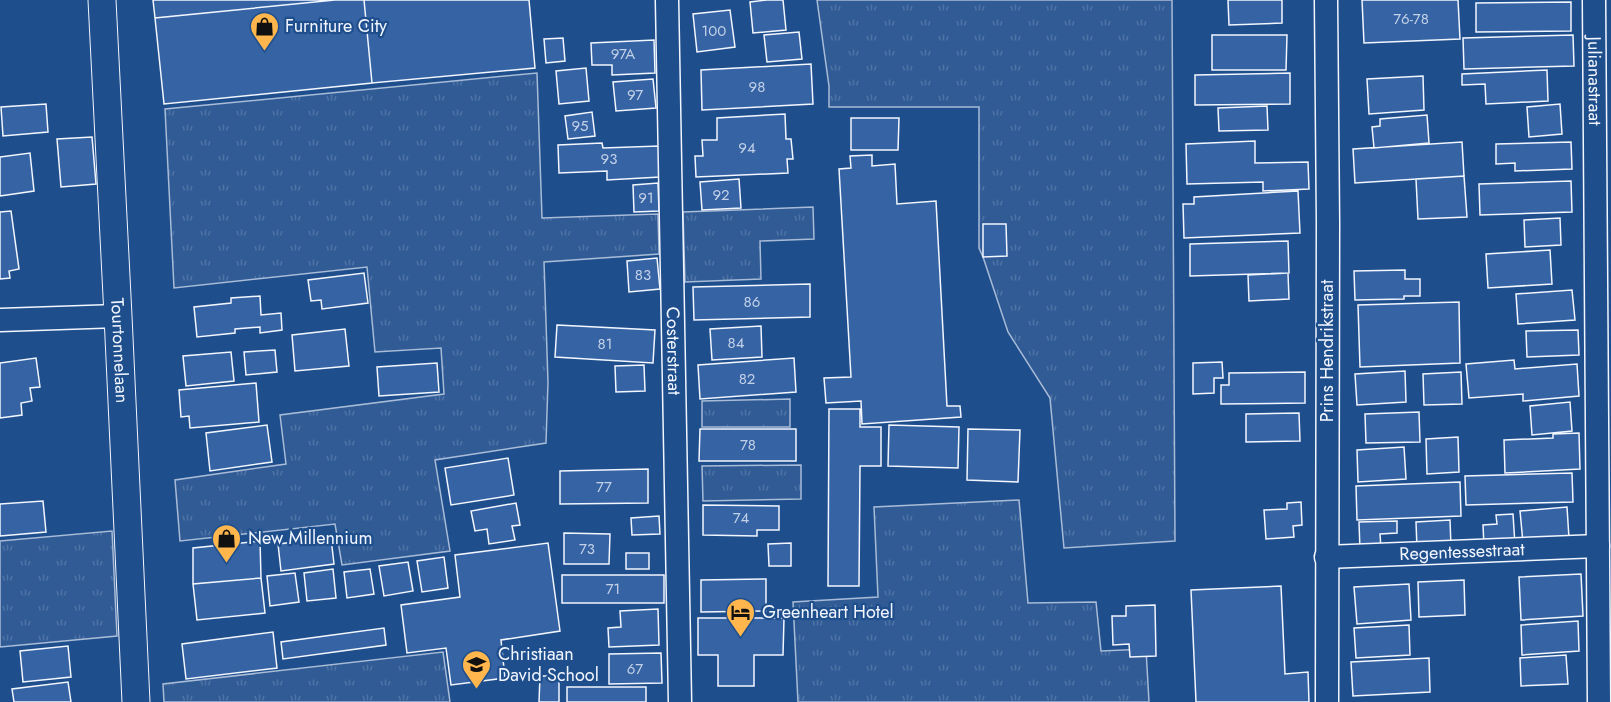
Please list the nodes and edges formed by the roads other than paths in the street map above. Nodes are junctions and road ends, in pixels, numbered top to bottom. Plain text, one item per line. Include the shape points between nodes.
1 (102, 0) edge
2 (667, 0) edge
3 (1326, 0) edge
4 (1594, 0) edge
5 (118, 316) junction
6 (0, 320) edge
7 (1598, 546) junction
8 (1326, 557) junction
9 (136, 702) edge
10 (680, 702) edge
11 (1327, 702) edge
12 (1599, 702) edge

1 - 5 street, Tourtonnelaan
2 - 10 street, Costerstraat
3 - 8 street, Prins Hendrikstraat
4 - 7 street, Julianastraat
5 - 6 street
5 - 9 street, Tourtonnelaan
7 - 8 street, Regentessestraat
7 - 12 street, Julianastraat
8 - 11 street, Prins Hendrikstraat

